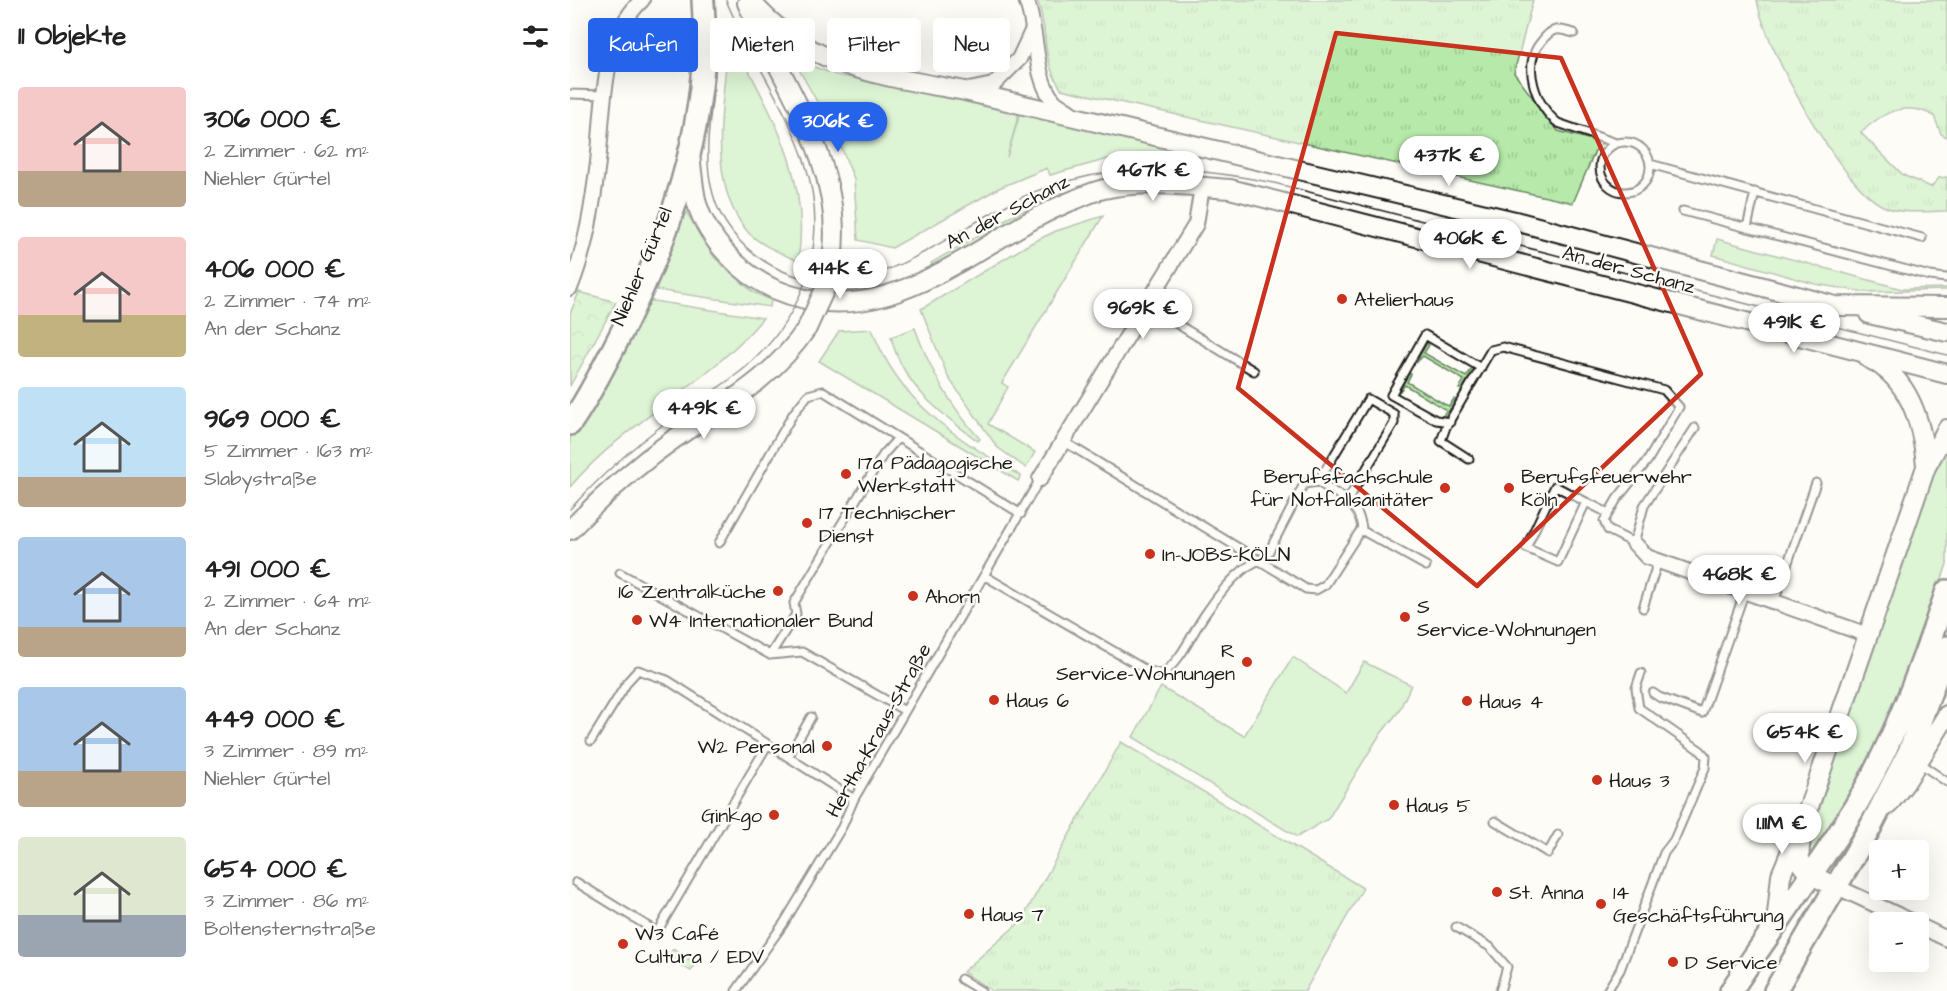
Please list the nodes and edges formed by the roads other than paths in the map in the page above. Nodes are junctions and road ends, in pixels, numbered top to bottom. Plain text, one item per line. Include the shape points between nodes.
1 (642, 0) edge
2 (697, 0) edge
3 (703, 0) edge
4 (1026, 0) edge
5 (752, 7) edge
6 (1034, 27) junction
7 (1574, 33) dead end
8 (965, 90) junction
9 (570, 94) edge
10 (604, 95) junction
11 (1076, 116) junction
12 (1616, 143) junction
13 (689, 148) junction
14 (1650, 164) junction
15 (1202, 187) junction
16 (1755, 192) junction
17 (1683, 211) dead end
18 (1747, 228) junction
19 (1922, 238) dead end
20 (1946, 278) edge
21 (571, 282) edge
22 (1146, 305) junction
23 (1835, 306) junction
24 (631, 307) junction
25 (1947, 307) edge
26 (1947, 332) edge
27 (1853, 350) junction
28 (1481, 368) junction
29 (1254, 372) dead end
30 (1947, 374) edge
31 (570, 411) edge
32 (1450, 422) junction
33 (570, 424) edge
34 (1695, 428) dead end
35 (1947, 429) edge
36 (898, 438) junction
37 (1063, 441) junction
38 (1469, 459) dead end
39 (1926, 466) junction
40 (1040, 480) joint
41 (1318, 482) junction
42 (1816, 483) dead end
43 (1347, 501) junction
44 (1586, 502) junction
45 (1021, 513) junction
46 (1608, 513) junction
47 (570, 530) edge
48 (1360, 530) junction
49 (719, 543) dead end
50 (1634, 543) junction
51 (1260, 560) junction
52 (1658, 561) junction
53 (1426, 566) dead end
54 (620, 573) dead end
55 (985, 576) junction
56 (1745, 591) junction
57 (1947, 591) edge
58 (1774, 602) junction
59 (1642, 608) dead end
60 (1868, 635) junction
61 (1947, 647) edge
62 (770, 655) junction
63 (1641, 673) dead end
64 (1653, 693) dead end
65 (905, 711) junction
66 (1947, 715) edge
67 (812, 717) dead end
68 (591, 741) dead end
69 (768, 744) junction
70 (788, 757) junction
71 (1914, 757) junction
72 (1947, 782) edge
73 (854, 799) junction
74 (1495, 821) dead end
75 (1804, 821) junction
76 (1558, 835) dead end
77 (1811, 876) junction
78 (576, 882) dead end
79 (1835, 886) junction
80 (1891, 912) edge
81 (1776, 924) junction
82 (1456, 927) dead end
83 (1929, 930) edge
84 (1947, 939) edge
85 (961, 979) dead end
86 (736, 991) edge
87 (981, 991) edge
88 (1500, 991) edge
89 (1606, 991) edge
90 (1731, 991) edge
91 (1775, 991) edge

1 - 10 street via 618,38
2 - 24 main road, Niehler Gürtel via 700,42 691,102 668,204
3 - 13 main road, Niehler Gürtel via 702,89
4 - 6 street
5 - 8 main road, An der Schanz via 807,49 838,63 884,76
5 - 47 main road, bridge via 824,167 834,217 832,259 824,291 807,328 762,380 635,467
6 - 8 street via 1019,59 993,85
6 - 11 street via 1043,80 1053,100
7 - 12 lane via 1557,29 1549,33 1537,46 1531,78 1551,118
8 - 11 main road, An der Schanz
9 - 10 lane
10 - 21 street via 592,202
11 - 23 main road, An der Schanz via 1515,221
12 - 14 lane via 1633,142 1640,146
12 - 14 lane via 1603,154 1600,171 1616,190 1640,187
13 - 15 main road, An der Schanz via 697,204 710,231 740,267 793,297 828,303 870,300 906,291 1055,207 1103,189 1148,184
13 - 24 main road, Niehler Gürtel via 670,226
14 - 16 lane
15 - 22 street via 1196,224
15 - 27 main road, An der Schanz via 1230,189
16 - 18 lane
16 - 19 lane
17 - 18 lane
18 - 20 lane
22 - 29 lane
22 - 37 street
23 - 25 main road, An der Schanz
23 - 26 main road
24 - 31 main road, Niehler Gürtel
24 - 33 main road, Niehler Gürtel
27 - 30 main road, An der Schanz
27 - 39 main road via 1873,360 1902,386 1923,431
28 - 32 lane
28 - 32 lane via 1425,335 1391,394 1436,420
28 - 46 lane via 1491,350 1503,347 1664,390 1679,406 1648,460
32 - 38 lane via 1441,441
34 - 50 lane via 1644,506
35 - 39 main road
36 - 45 lane
36 - 49 lane via 823,391 808,395 793,414
36 - 62 lane via 883,455 794,603 796,614
37 - 40 street
37 - 51 lane
39 - 60 main road
40 - 45 lane, Hertha-Kraus-Straße
41 - 43 lane
41 - 43 lane via 1368,399 1394,414 1394,423
41 - 51 lane via 1304,484 1267,555
42 - 58 lane
43 - 48 lane via 1358,510
44 - 44 lane via 1555,486 1526,548 1558,562
44 - 46 lane
45 - 55 lane, Hertha-Kraus-Straße
46 - 50 lane via 1608,530
48 - 51 lane via 1325,585 1316,590 1306,589
48 - 53 lane
50 - 52 street via 1647,557
51 - 55 lane via 1226,586 1174,665 1162,674 1146,670
52 - 56 street
52 - 59 lane
54 - 62 lane
55 - 65 lane, Hertha-Kraus-Straße
56 - 58 street
56 - 64 lane via 1702,713
57 - 77 main road via 1888,746
58 - 60 street
60 - 75 main road
61 - 71 main road
62 - 65 lane via 801,652
63 - 89 lane via 1636,688 1639,708 1701,751 1706,757 1705,768 1674,840 1664,853 1620,970
65 - 73 lane, Hertha-Kraus-Straße
66 - 71 main road
67 - 70 lane
68 - 69 lane via 638,670 667,680
69 - 70 lane
69 - 78 lane via 657,932
70 - 73 lane
71 - 72 lane via 1926,770
71 - 79 main road
73 - 86 lane, Hertha-Kraus-Straße via 842,827 784,923
74 - 76 lane via 1548,853
75 - 77 main road via 1800,864
75 - 81 main road via 1781,875
77 - 79 main road
77 - 81 main road
79 - 80 street
79 - 91 main road
81 - 90 main road
82 - 88 lane via 1490,947 1507,967
83 - 84 street
85 - 87 lane

